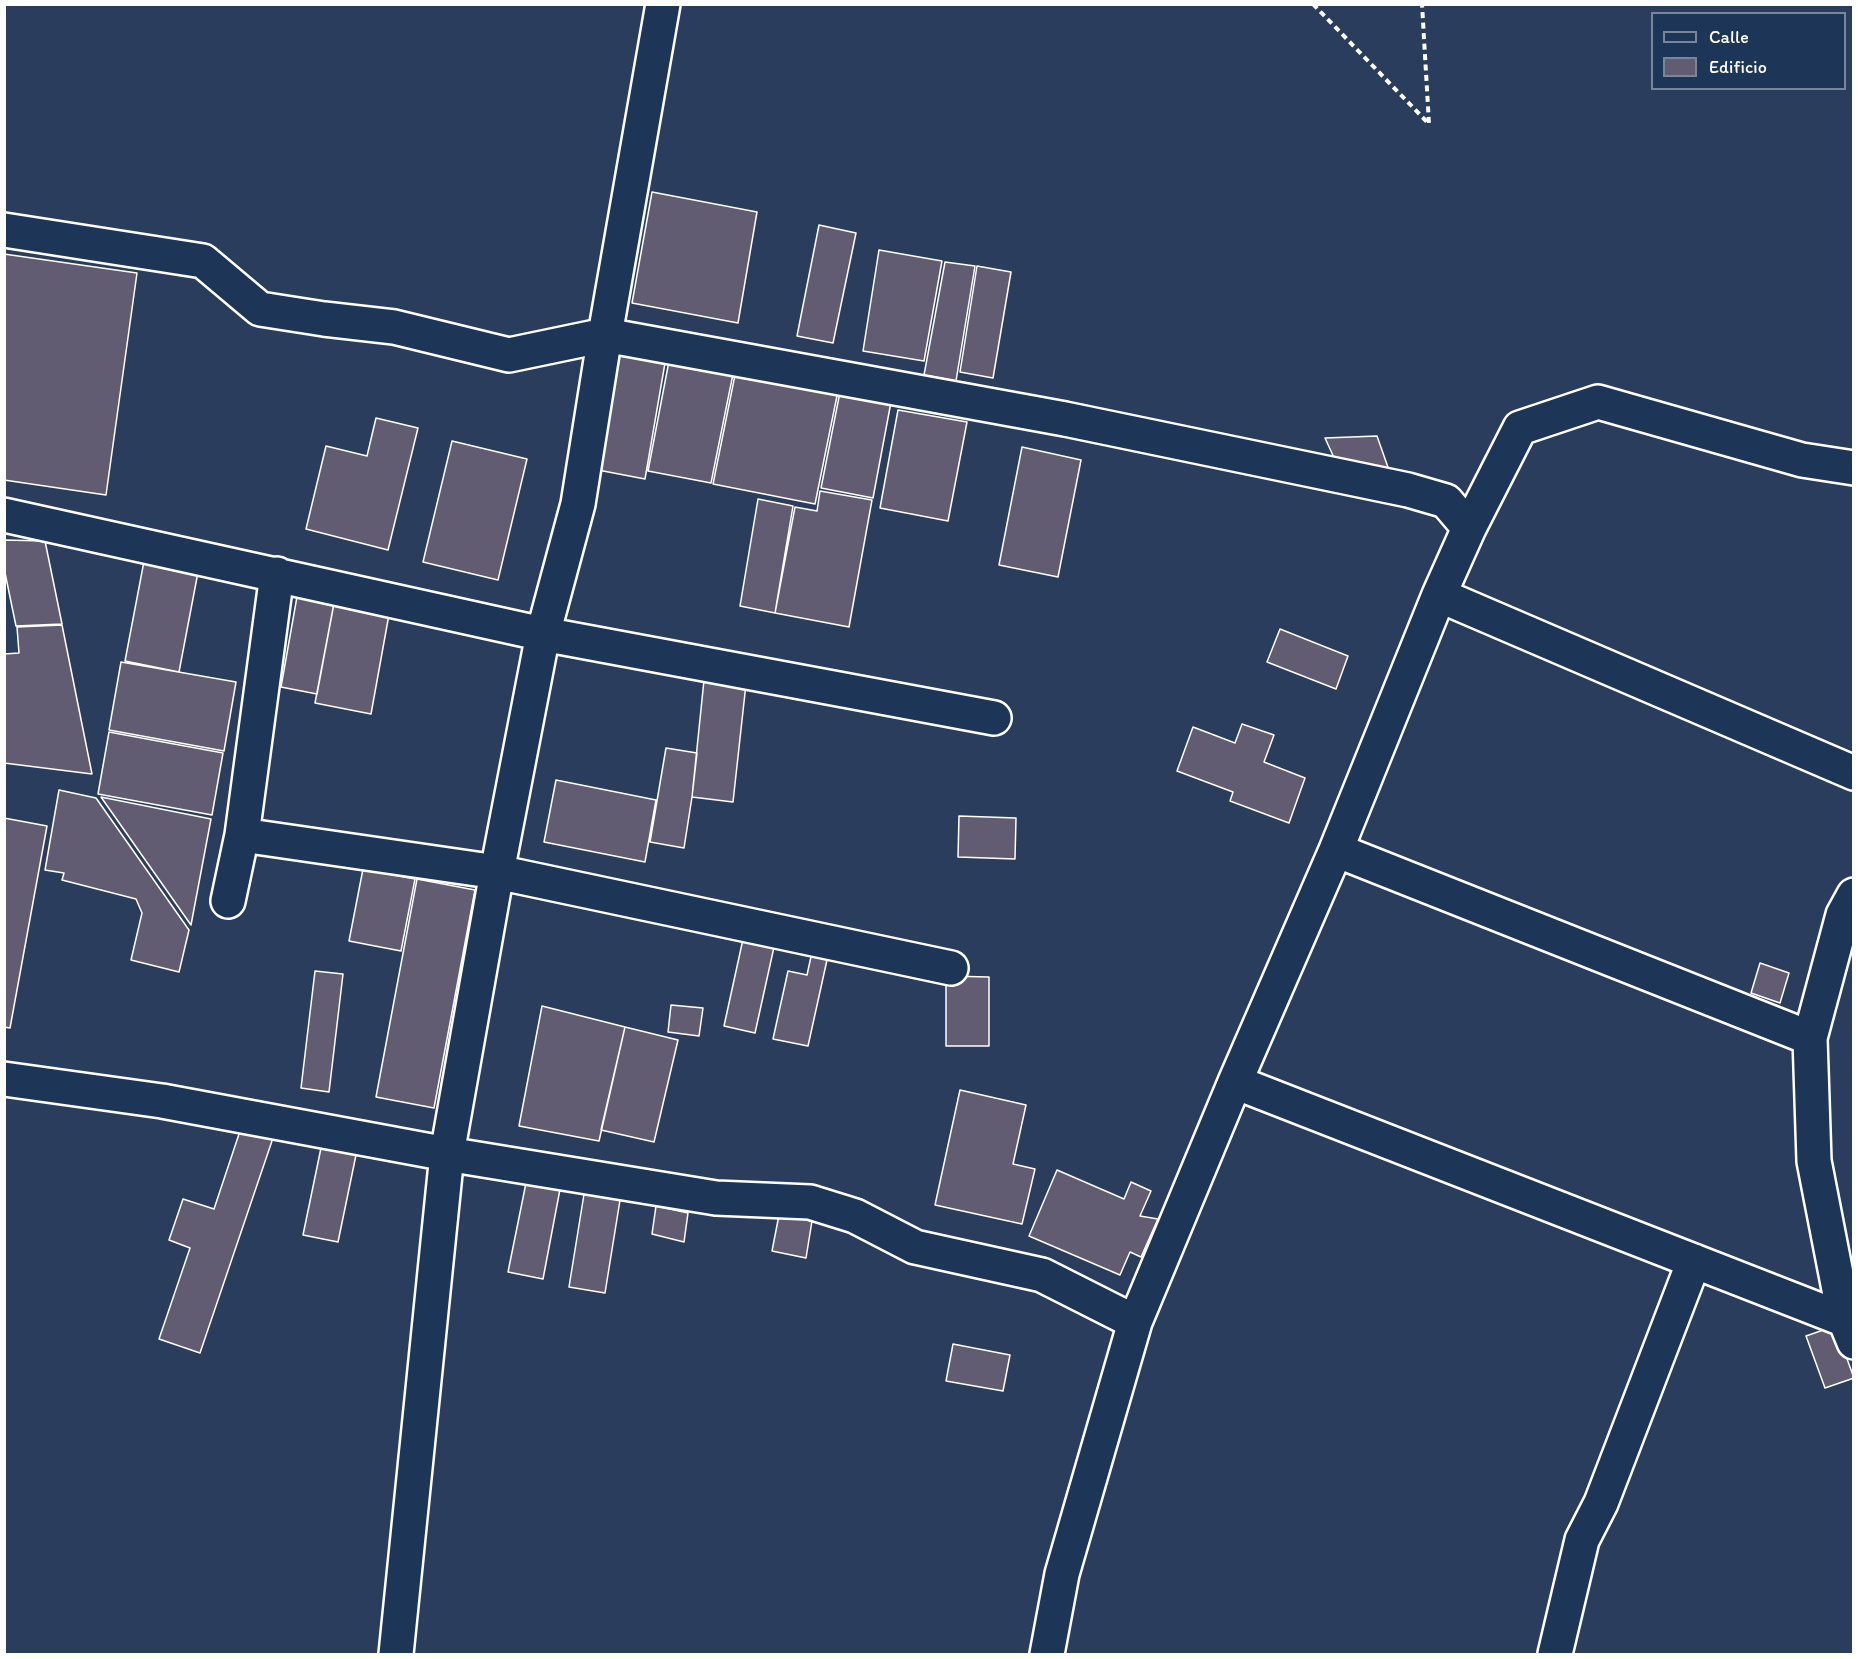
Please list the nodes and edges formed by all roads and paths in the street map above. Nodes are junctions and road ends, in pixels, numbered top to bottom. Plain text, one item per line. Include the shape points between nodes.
1 (663, 4) edge
2 (1313, 4) edge
3 (1422, 4) edge
4 (4, 230) edge
5 (605, 335) junction
6 (1854, 468) edge
7 (4, 515) edge
8 (1469, 528) junction
9 (278, 574) junction
10 (1439, 595) junction
11 (543, 634) junction
12 (994, 718) dead end
13 (1854, 773) edge
14 (242, 835) junction
15 (1336, 850) junction
16 (497, 872) junction
17 (1854, 895) edge
18 (228, 901) dead end
19 (951, 968) dead end
20 (1810, 1038) junction
21 (4, 1079) edge
22 (1235, 1082) junction
23 (447, 1154) junction
24 (1694, 1261) junction
25 (1135, 1322) junction
26 (1849, 1331) edge
27 (396, 1654) edge
28 (1047, 1654) edge
29 (1555, 1654) edge

1 - 5 street
2 - 3 path via 1429,124
4 - 5 street via 203,261 260,309 394,327 509,355
5 - 8 street via 1065,419 1408,490 1446,501
5 - 11 street via 578,504
6 - 8 street via 1802,460 1598,402 1520,428
7 - 9 street
8 - 10 street
9 - 11 street
9 - 14 street
10 - 13 street
10 - 15 street
11 - 12 street
11 - 16 street
14 - 16 street
14 - 18 street
15 - 20 street
15 - 22 street
16 - 19 street
16 - 23 street
17 - 20 street via 1844,915
20 - 26 street via 1814,1161
21 - 23 street via 162,1101
22 - 24 street
22 - 25 street
23 - 25 street via 716,1198 810,1202 855,1216 915,1247 1042,1275
23 - 27 street
24 - 26 street
24 - 29 street via 1601,1503 1582,1540
25 - 28 street via 1062,1574

